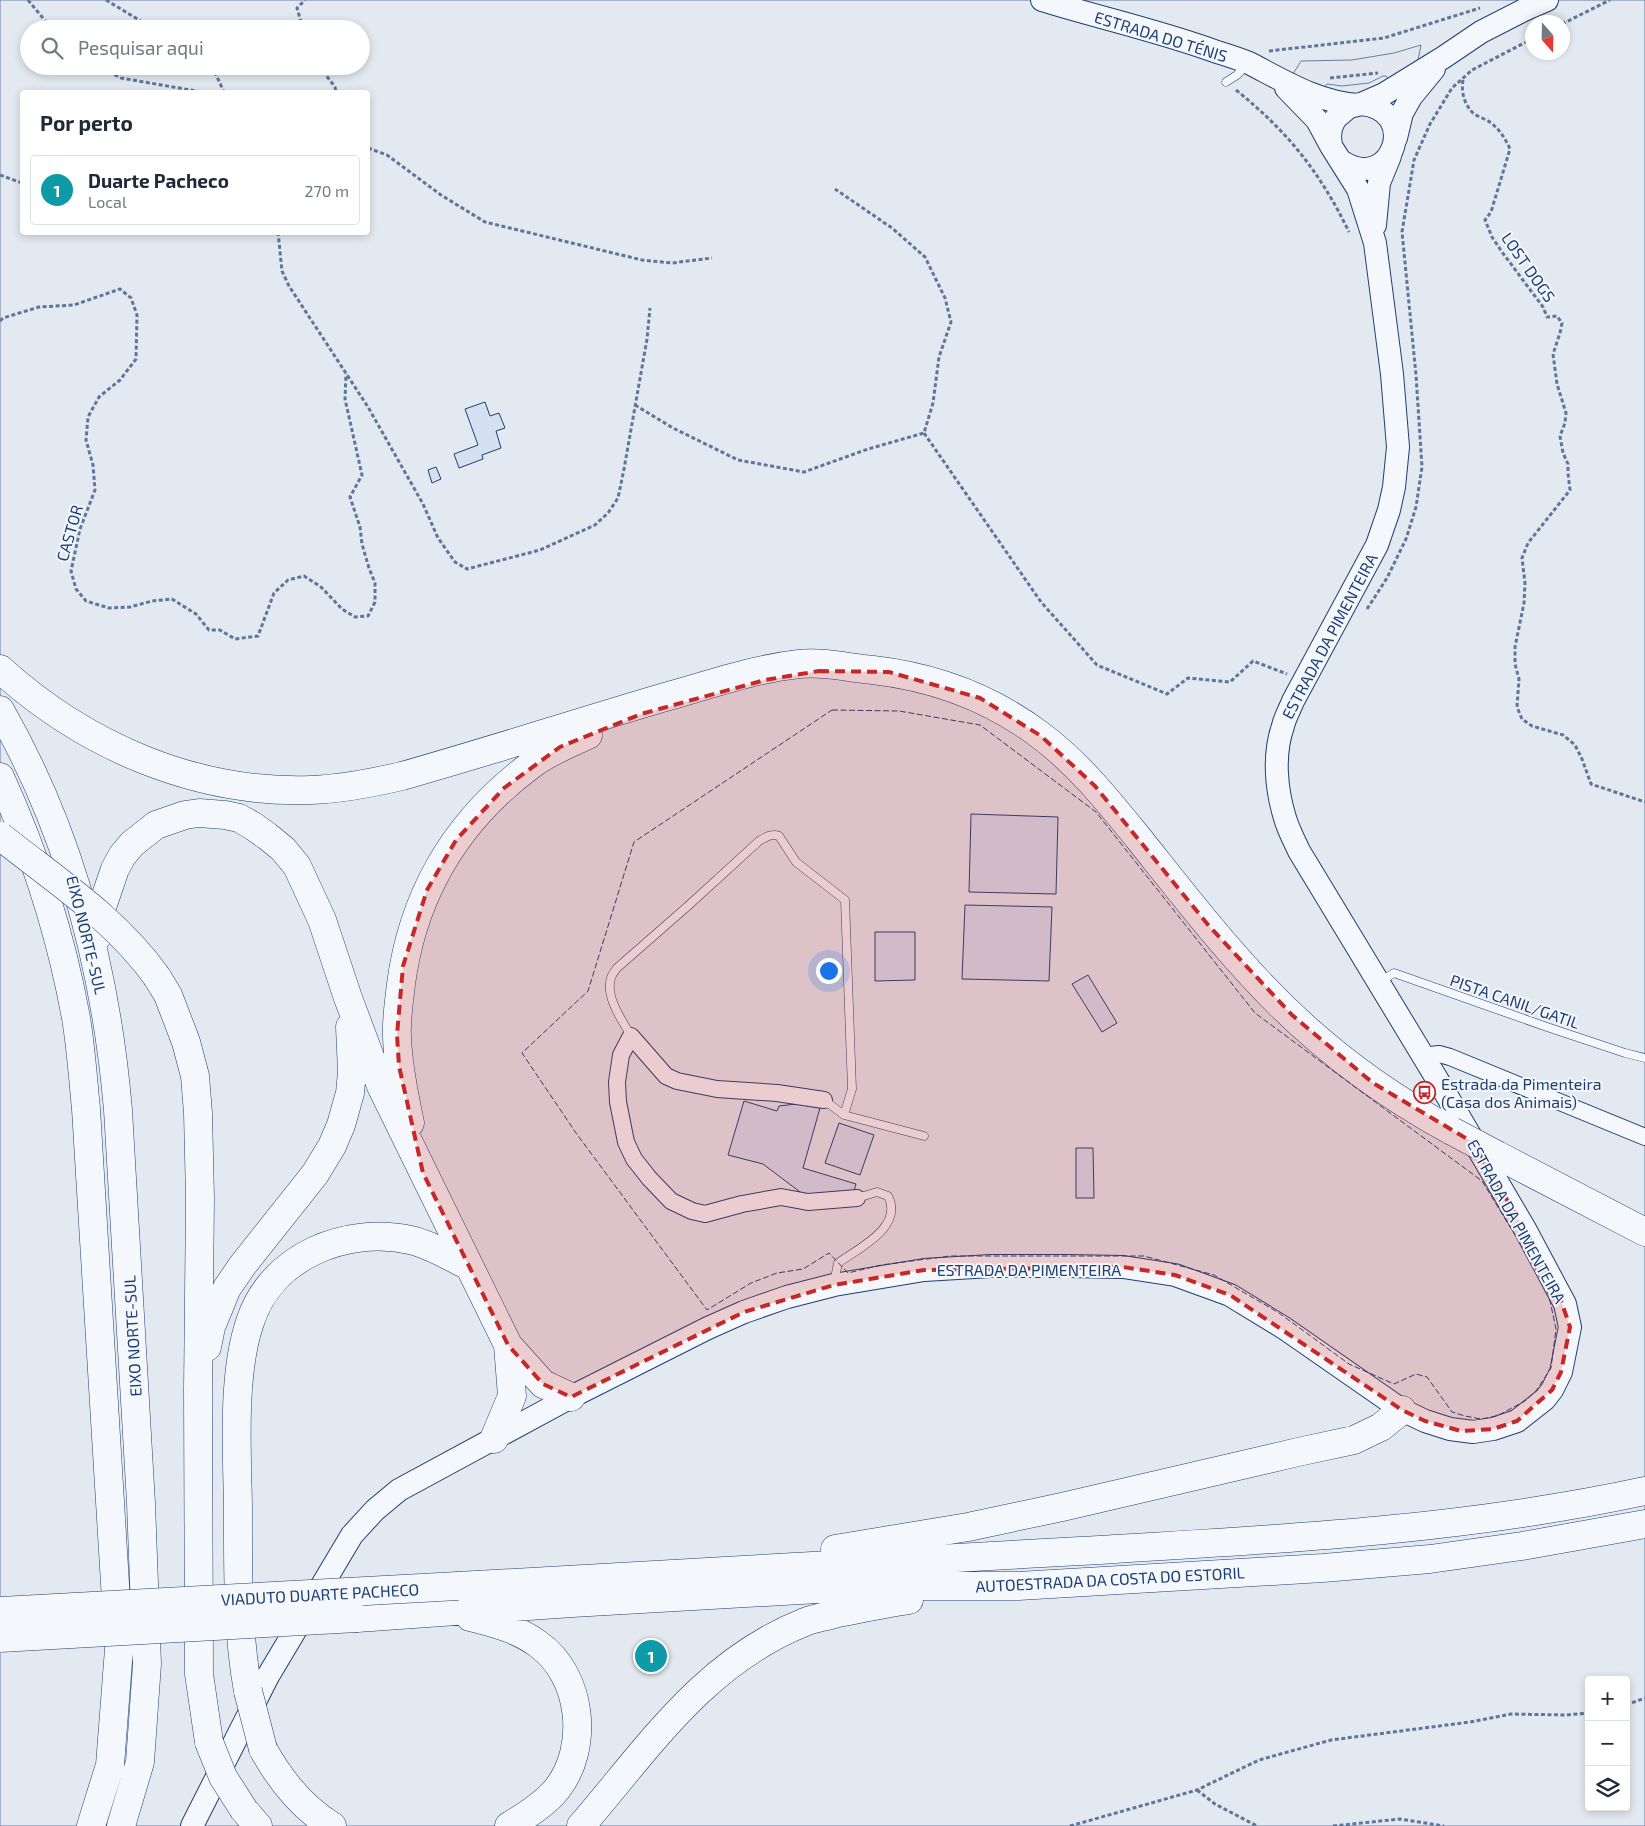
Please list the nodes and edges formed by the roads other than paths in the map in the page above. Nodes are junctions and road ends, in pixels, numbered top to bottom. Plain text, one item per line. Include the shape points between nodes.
1 (1042, 0) edge
2 (1547, 0) edge
3 (1256, 57) junction
4 (1444, 57) junction
5 (1276, 79) junction
6 (1226, 82) road end
7 (1360, 104) junction
8 (1392, 147) junction
9 (1336, 154) junction
10 (1375, 244) junction
11 (0, 669) edge
12 (861, 669) junction
13 (0, 710) edge
14 (0, 777) edge
15 (0, 836) edge
16 (94, 951) junction
17 (1378, 982) junction
18 (348, 998) junction
19 (631, 1036) junction
20 (1422, 1056) junction
21 (1645, 1058) edge
22 (824, 1100) joint
23 (844, 1115) junction
24 (924, 1136) dead end
25 (1645, 1136) edge
26 (423, 1173) junction
27 (857, 1198) joint
28 (1645, 1232) edge
29 (469, 1266) junction
30 (834, 1285) junction
31 (508, 1345) junction
32 (198, 1390) junction
33 (571, 1397) junction
34 (1402, 1410) junction
35 (494, 1440) junction
36 (1645, 1492) edge
37 (1645, 1524) edge
38 (640, 1576) junction
39 (1018, 1586) junction
40 (572, 1603) joint
41 (0, 1611) edge
42 (439, 1613) junction
43 (0, 1638) edge
44 (604, 1799) junction
45 (251, 1818) edge
46 (91, 1826) edge
47 (121, 1826) edge
48 (192, 1826) edge
49 (332, 1826) edge
50 (509, 1826) edge
51 (573, 1826) edge
52 (581, 1826) edge

1 - 3 main road, ESTRADA DO TÉNIS via 1197,44
2 - 4 main road, ESTRADA DA PIMENTEIRA via 1481,32
3 - 5 main road, ESTRADA DO TÉNIS
3 - 6 lane
4 - 7 main road, ESTRADA DA PIMENTEIRA via 1384,94
4 - 8 main road, ESTRADA DA PIMENTEIRA via 1402,113
5 - 7 main road, ESTRADA DO TÉNIS via 1325,99
5 - 9 main road, ESTRADA DO TÉNIS via 1317,120
7 - 8 main road via 1379,108 1386,114 1391,121
7 - 9 main road, ESTRADA DA PIMENTEIRA via 1349,107 1335,119 1330,137
8 - 9 main road via 1383,163 1366,170 1357,169
8 - 10 main road, ESTRADA DA PIMENTEIRA via 1379,183
9 - 10 main road, ESTRADA DA PIMENTEIRA via 1358,189
10 - 17 main road, ESTRADA DA PIMENTEIRA via 1398,447 1394,487 1377,545 1282,726 1277,772 1285,819 1299,850
11 - 12 highway via 69,722 150,764 241,787 312,790 402,776 772,669 831,663
12 - 26 highway via 819,671 765,680 641,714 560,747 532,765 478,813 456,840 427,890 403,966 397,1035 399,1066
12 - 28 highway, bridge via 921,678 980,698 1041,736 1095,786 1197,912 1265,989 1318,1039 1410,1107
13 - 16 highway, EIXO NORTE-SUL via 38,785 64,850
14 - 46 highway, EIXO NORTE-SUL via 50,907 64,959 76,1020 89,1145 119,1659 110,1765
15 - 32 highway, bridge via 128,940 157,977 178,1019 195,1076 198,1113
16 - 18 highway via 108,886 122,856 132,844 168,820 199,813 225,815 239,818 268,836 297,866 322,920
16 - 47 highway, EIXO NORTE-SUL via 108,1023 118,1110 141,1504 146,1655 140,1762
17 - 20 main road, ESTRADA DA PIMENTEIRA
17 - 21 lane, PISTA CANIL/GATIL via 1394,973
18 - 26 highway via 381,1086
18 - 32 highway via 352,1072 350,1094 341,1125 315,1174 227,1288 211,1327
19 - 22 street via 666,1076 677,1081 717,1089
19 - 23 lane via 613,1004 611,977 617,968 759,841 766,836 779,836 796,862 845,900 852,1089
19 - 27 street via 621,1056 617,1082 626,1142 634,1159 671,1201 705,1214 781,1197 808,1202
20 - 25 street via 1439,1054 1450,1057
20 - 34 main road, ESTRADA DA PIMENTEIRA via 1555,1283 1565,1304 1570,1327 1561,1372 1552,1390 1516,1421 1493,1429 1461,1432
22 - 23 lane
23 - 24 lane
26 - 29 highway
27 - 30 lane via 877,1192 888,1196 893,1206 891,1217 880,1234 838,1263
29 - 31 highway
29 - 49 highway, bridge via 412,1240 374,1236 336,1241 297,1261 276,1278 250,1321 241,1362 237,1454 242,1654 248,1691 263,1748 285,1784 301,1803
30 - 33 main road, ESTRADA DA PIMENTEIRA via 744,1312
30 - 34 main road, ESTRADA DA PIMENTEIRA via 924,1270 991,1266 1123,1267 1175,1274 1230,1295 1284,1328
31 - 33 highway via 543,1384
31 - 35 highway via 512,1396
32 - 45 highway, bridge via 199,1674 209,1742 223,1777
33 - 35 main road, ESTRADA DA PIMENTEIRA
34 - 38 highway via 1382,1427 1354,1440 1062,1508 820,1552
35 - 48 main road, ESTRADA DA PIMENTEIRA via 399,1490 352,1535 268,1676
36 - 38 highway, AUTOESTRADA DA COSTA DO ESTORIL via 1489,1519 1340,1535
37 - 39 highway, AUTOESTRADA DA COSTA DO ESTORIL via 1430,1559 1240,1574
38 - 41 highway, VIADUTO DUARTE PACHECO, bridge
39 - 40 highway, AUTOESTRADA DA COSTA DO ESTORIL via 870,1586
39 - 44 highway via 875,1605 807,1621 772,1636 732,1662 693,1696
40 - 42 highway, VIADUTO DUARTE PACHECO
42 - 43 highway, VIADUTO DUARTE PACHECO, bridge
42 - 50 highway via 503,1626 523,1634 557,1662 574,1699 576,1745 568,1769 557,1789 537,1808
44 - 51 highway
44 - 52 highway

